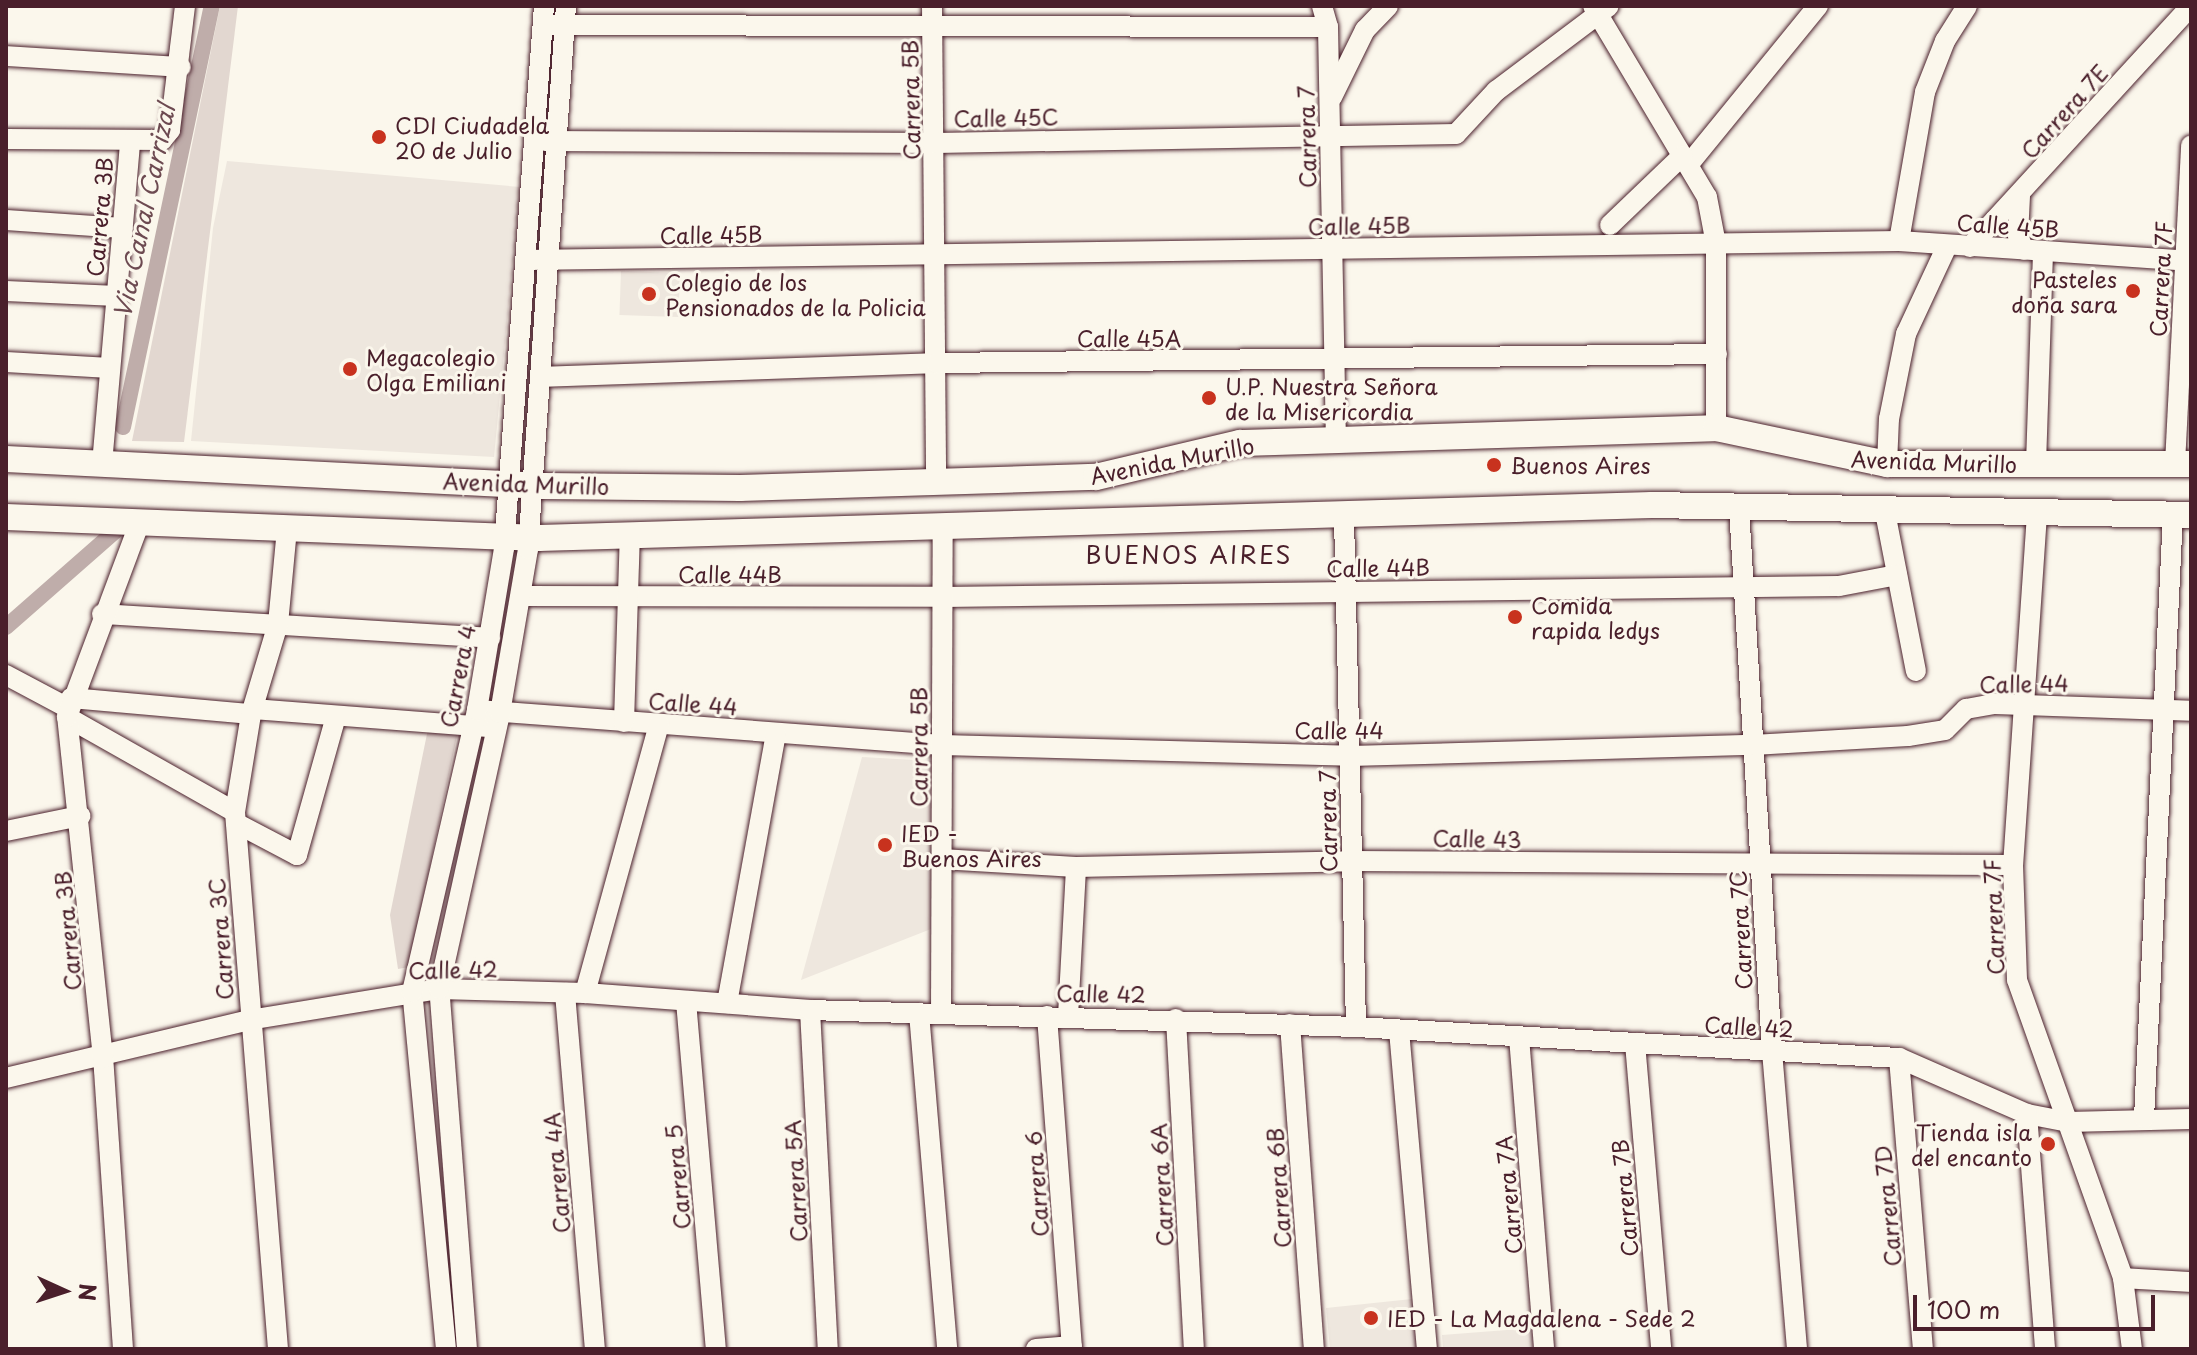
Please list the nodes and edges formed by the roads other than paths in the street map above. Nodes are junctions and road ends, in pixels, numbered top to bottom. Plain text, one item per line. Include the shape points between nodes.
1 (185, 6) edge
2 (1322, 6) edge
3 (1388, 6) edge
4 (1818, 6) edge
5 (1967, 6) edge
6 (2191, 6) edge
7 (1600, 9) edge
8 (544, 15) edge
9 (566, 15) edge
10 (932, 16) edge
11 (1328, 27) junction
12 (6, 56) edge
13 (181, 67) junction
14 (1329, 102) junction
15 (1330, 134) junction
16 (6, 139) edge
17 (535, 141) junction
18 (557, 141) junction
19 (130, 143) junction
20 (936, 143) junction
21 (2191, 145) edge
22 (1685, 160) junction
23 (2020, 196) junction
24 (6, 220) edge
25 (1610, 225) dead end
26 (123, 228) junction
27 (1899, 241) junction
28 (1716, 244) junction
29 (1947, 246) junction
30 (1970, 247) junction
31 (1332, 249) junction
32 (2034, 251) junction
33 (935, 254) junction
34 (526, 260) junction
35 (549, 260) junction
36 (2188, 260) edge
37 (6, 291) edge
38 (117, 296) junction
39 (1717, 354) junction
40 (6, 362) edge
41 (1334, 362) junction
42 (937, 363) junction
43 (110, 368) junction
44 (541, 377) junction
45 (1716, 428) junction
46 (1336, 438) junction
47 (6, 459) edge
48 (102, 464) junction
49 (1887, 464) junction
50 (2036, 464) junction
51 (2183, 464) edge
52 (936, 482) junction
53 (521, 484) junction
54 (1739, 508) junction
55 (1885, 512) junction
56 (2037, 514) junction
57 (2182, 515) edge
58 (6, 517) edge
59 (1344, 517) junction
60 (140, 522) junction
61 (943, 528) junction
62 (287, 529) junction
63 (630, 536) junction
64 (517, 538) junction
65 (1897, 575) junction
66 (1744, 587) junction
67 (1346, 592) junction
68 (522, 596) junction
69 (943, 597) junction
70 (628, 599) junction
71 (102, 614) junction
72 (278, 624) junction
73 (490, 638) junction
74 (1916, 671) dead end
75 (6, 675) edge
76 (2024, 704) junction
77 (69, 708) junction
78 (2163, 710) junction
79 (2191, 711) edge
80 (252, 712) junction
81 (336, 716) junction
82 (475, 717) junction
83 (498, 720) junction
84 (624, 722) junction
85 (659, 724) junction
86 (776, 733) junction
87 (942, 745) junction
88 (1753, 745) junction
89 (1350, 756) junction
90 (80, 816) junction
91 (235, 818) junction
92 (6, 831) edge
93 (941, 859) junction
94 (1352, 861) junction
95 (1760, 864) junction
96 (2013, 865) junction
97 (1076, 867) junction
98 (439, 989) junction
99 (412, 992) junction
100 (575, 993) junction
101 (686, 1001) junction
102 (727, 1003) junction
103 (810, 1010) junction
104 (919, 1013) junction
105 (941, 1014) junction
106 (1047, 1016) junction
107 (1068, 1016) junction
108 (1176, 1019) junction
109 (249, 1020) junction
110 (1290, 1024) junction
111 (1356, 1027) junction
112 (1399, 1030) junction
113 (1519, 1037) junction
114 (1635, 1043) junction
115 (1772, 1051) junction
116 (103, 1058) junction
117 (1899, 1058) junction
118 (6, 1078) edge
119 (2027, 1114) junction
120 (2144, 1118) junction
121 (2191, 1119) edge
122 (2068, 1122) junction
123 (2123, 1278) junction
124 (2191, 1282) edge
125 (1072, 1347) edge
126 (123, 1349) edge
127 (278, 1349) edge
128 (446, 1349) edge
129 (467, 1349) edge
130 (595, 1349) edge
131 (716, 1349) edge
132 (828, 1349) edge
133 (947, 1349) edge
134 (1036, 1349) edge
135 (1194, 1349) edge
136 (1314, 1349) edge
137 (1427, 1349) edge
138 (1544, 1349) edge
139 (1661, 1349) edge
140 (1797, 1349) edge
141 (1923, 1349) edge
142 (2045, 1349) edge
143 (2132, 1349) edge

1 - 13 street, Carrera 3B
2 - 11 street, Carrera 7
3 - 14 street via 1365,30
4 - 22 street
5 - 27 street via 1945,41 1925,92
6 - 23 street, Carrera 7E
7 - 15 street, Calle 45C via 1525,67 1456,134
7 - 22 street
8 - 9 street
8 - 17 street, Carrera 4
9 - 10 street
9 - 18 street, Carrera 4
10 - 11 street
10 - 20 street, Carrera 5B
11 - 14 street, Carrera 7
12 - 13 street
13 - 19 street, Carrera 3B via 170,130 162,140
14 - 15 street, Carrera 7
15 - 20 street, Calle 45C
15 - 31 street, Carrera 7
16 - 19 street
17 - 18 street, Calle 45C
17 - 34 street, Carrera 4
18 - 20 street, Calle 45C
18 - 35 street, Carrera 4
19 - 26 street, Carrera 3B
20 - 33 street, Carrera 5B
21 - 36 street, Carrera 7F
22 - 25 street
22 - 28 street via 1707,197
23 - 30 street, Carrera 7E
23 - 32 street via 2018,236
24 - 26 street
26 - 38 street, Carrera 3B
27 - 28 street, Calle 45B
27 - 29 street, Calle 45B
28 - 31 street, Calle 45B
28 - 39 street
29 - 30 street, Calle 45B
29 - 49 street via 1906,334 1889,419
30 - 32 street, Calle 45B
31 - 33 street, Calle 45B
31 - 41 street, Carrera 7
32 - 36 street, Calle 45B
32 - 50 street
33 - 35 street, Calle 45B
33 - 42 street, Carrera 5B
34 - 35 street, Calle 45B
34 - 53 street, Carrera 4
35 - 44 street, Carrera 4
36 - 51 street, Carrera 7F
37 - 38 street
38 - 43 street, Carrera 3B
39 - 41 street, Calle 45A
39 - 45 street
40 - 43 street
41 - 42 street, Calle 45A
41 - 46 street, Carrera 7
42 - 44 street, Calle 45A
42 - 52 street, Carrera 5B
43 - 48 street, Carrera 3B
44 - 53 street, Carrera 4
45 - 46 main road, Avenida Murillo
45 - 49 main road, Avenida Murillo
46 - 52 main road, Avenida Murillo via 1240,443 1096,477
47 - 48 main road, Avenida Murillo
48 - 53 main road, Avenida Murillo
49 - 50 main road, Avenida Murillo
50 - 51 main road, Avenida Murillo
52 - 53 main road, Avenida Murillo via 740,488
53 - 64 street, Carrera 4
54 - 55 main road
54 - 59 main road via 1652,505
54 - 66 street, Carrera 7C
55 - 56 main road
55 - 65 street
56 - 57 main road
56 - 76 street, Carrera 7F
57 - 78 street
58 - 60 main road
59 - 61 main road
59 - 67 street, Carrera 7
60 - 62 main road
60 - 71 street, Carrera 3B
61 - 63 main road
61 - 69 street, Carrera 5B
62 - 64 main road
62 - 72 street, Carrera 3C
63 - 64 main road
63 - 70 street
64 - 68 street, Carrera 4
64 - 73 street, Carrera 4
65 - 66 street, Calle 44B via 1839,586
65 - 74 street
66 - 67 street, Calle 44B
66 - 88 street, Carrera 7C
67 - 69 street, Calle 44B
67 - 89 street, Carrera 7
68 - 70 street, Calle 44B
68 - 83 street, Carrera 4
69 - 70 street, Calle 44B
69 - 87 street, Carrera 5B
70 - 84 street
71 - 72 street
71 - 77 street, Carrera 3B
72 - 73 street
72 - 80 street, Carrera 3C
73 - 82 street, Carrera 4
75 - 77 street, Calle 44
76 - 78 street, Calle 44
76 - 88 street, Calle 44 via 1978,705 1952,726 1932,733
76 - 96 street, Carrera 7F
77 - 80 street, Calle 44
77 - 90 street, Carrera 3B
77 - 91 street
78 - 79 street, Calle 44
78 - 120 street
80 - 81 street, Calle 44
80 - 91 street, Carrera 3C
81 - 82 street, Calle 44
81 - 91 street via 297,855
82 - 83 street, Calle 44
82 - 99 street, Carrera 4
83 - 84 street, Calle 44
83 - 98 street, Carrera 4
84 - 85 street, Calle 44
85 - 86 street, Calle 44
85 - 100 street, Carrera 4A
86 - 87 street, Calle 44
86 - 102 street
87 - 89 street, Calle 44
87 - 93 street, Carrera 5B
88 - 89 street, Calle 44
88 - 95 street, Carrera 7C
89 - 94 street, Carrera 7
90 - 92 street
90 - 116 street, Carrera 3B
91 - 109 street, Carrera 3C
93 - 97 street, Calle 43
93 - 105 street, Carrera 5B
94 - 95 street, Calle 43
94 - 97 street, Calle 43
94 - 111 street, Carrera 7
95 - 96 street, Calle 43
95 - 115 street, Carrera 7C
96 - 122 street, Carrera 7F via 2017,980
97 - 107 street
98 - 99 street, Calle 42
98 - 100 street, Calle 42
98 - 129 street, Carrera 4
99 - 109 street, Calle 42
99 - 128 street, Carrera 4
100 - 101 street, Calle 42
100 - 130 street, Carrera 4A
101 - 102 street, Calle 42
101 - 131 street, Carrera 5
102 - 103 street, Calle 42
103 - 104 street, Calle 42
103 - 132 street, Carrera 5A
104 - 105 street, Calle 42
104 - 133 street
105 - 106 street, Calle 42
106 - 107 street, Calle 42
106 - 125 street, Carrera 6
107 - 108 street, Calle 42
108 - 110 street, Calle 42
108 - 135 street, Carrera 6A
109 - 116 street, Calle 42
109 - 127 street, Carrera 3C
110 - 111 street, Calle 42
110 - 136 street, Carrera 6B
111 - 112 street, Calle 42
112 - 113 street, Calle 42
112 - 137 street
113 - 114 street, Calle 42
113 - 138 street, Carrera 7A
114 - 115 street, Calle 42
114 - 139 street, Carrera 7B
115 - 117 street, Calle 42
115 - 140 street, Carrera 7C
116 - 118 street, Calle 42
116 - 126 street, Carrera 3B
117 - 119 street, Calle 42
117 - 141 street, Carrera 7D
119 - 122 street, Calle 42
119 - 142 street
120 - 121 street, Calle 42
120 - 122 street, Calle 42
122 - 123 street, Carrera 7F
123 - 124 street
123 - 143 street, Carrera 7F
125 - 134 street

